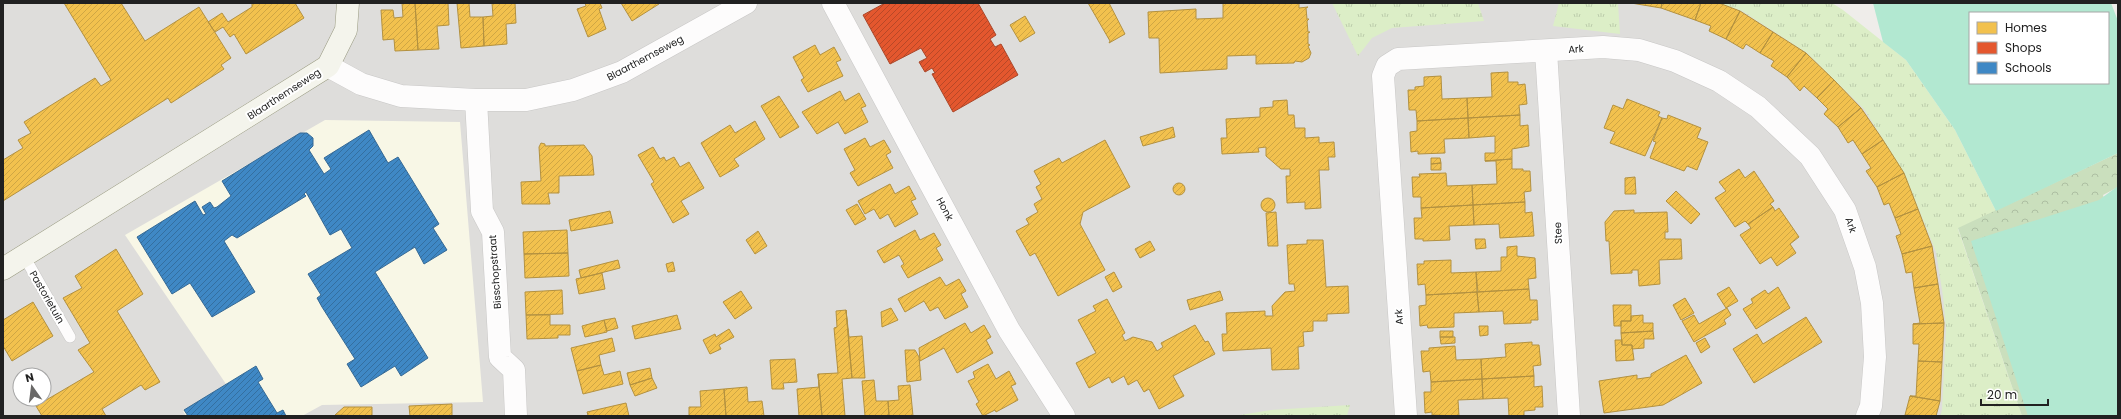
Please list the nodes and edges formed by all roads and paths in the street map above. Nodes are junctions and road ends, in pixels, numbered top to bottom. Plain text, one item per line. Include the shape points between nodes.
1 (348, 3) edge
2 (746, 3) edge
3 (833, 3) edge
4 (1546, 51) junction
5 (328, 66) junction
6 (476, 100) junction
7 (24, 256) junction
8 (3, 269) edge
9 (70, 337) dead end
10 (1060, 415) edge
11 (516, 416) edge
12 (1406, 416) edge
13 (1568, 416) edge
14 (1867, 416) edge

1 - 5 street via 346,30
2 - 6 street, Blaarthemseweg via 622,72 597,83 526,100
3 - 10 street, Honk via 1009,330
4 - 12 street, Ark via 1398,59 1387,66 1383,76
4 - 13 street, Stee
4 - 14 street, Ark via 1603,47 1639,50 1675,61 1719,81 1758,107 1810,156 1845,210 1865,267 1872,303 1875,357 1871,406
5 - 6 street, Blaarthemseweg via 362,84 401,96
5 - 7 street, Blaarthemseweg
6 - 11 street, Bisschopstraat via 482,211 493,232 500,357 514,370
7 - 8 street, Blaarthemseweg
7 - 9 lane, Pastorietuin

